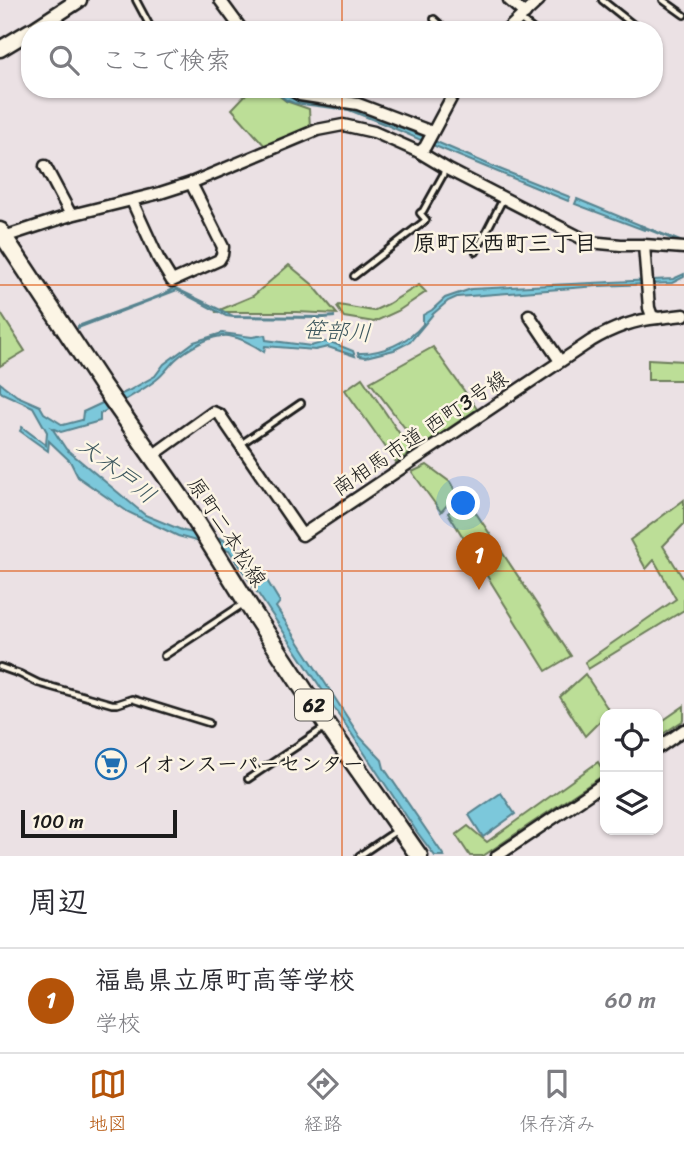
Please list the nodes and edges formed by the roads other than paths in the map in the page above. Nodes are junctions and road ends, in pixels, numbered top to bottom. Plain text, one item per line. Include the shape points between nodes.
1 (79, 0) edge
2 (136, 0) edge
3 (220, 0) edge
4 (509, 0) edge
5 (539, 0) edge
6 (602, 0) edge
7 (663, 0) edge
8 (684, 15) edge
9 (522, 17) junction
10 (46, 21) edge
11 (147, 21) edge
12 (235, 21) edge
13 (517, 21) edge
14 (526, 21) edge
15 (629, 21) edge
16 (21, 37) edge
17 (0, 49) edge
18 (319, 98) edge
19 (449, 98) edge
20 (431, 133) junction
21 (422, 150) junction
22 (45, 166) dead end
23 (445, 167) junction
24 (191, 183) junction
25 (503, 198) junction
26 (132, 201) junction
27 (71, 215) junction
28 (5, 239) edge
29 (644, 245) junction
30 (684, 248) edge
31 (476, 252) dead end
32 (354, 276) dead end
33 (529, 314) dead end
34 (684, 315) edge
35 (658, 317) junction
36 (560, 361) junction
37 (301, 403) dead end
38 (240, 445) junction
39 (152, 456) junction
40 (247, 601) junction
41 (164, 656) dead end
42 (0, 667) edge
43 (209, 723) dead end
44 (327, 725) junction
45 (684, 730) edge
46 (663, 745) edge
47 (248, 779) dead end
48 (600, 786) edge
49 (400, 828) junction
50 (359, 856) edge
51 (419, 856) edge
52 (497, 856) edge

1 - 10 street
2 - 11 lane
3 - 12 street
4 - 9 street
5 - 9 street
6 - 15 lane
7 - 8 lane
9 - 13 street
9 - 14 lane
16 - 17 street
18 - 20 street via 358,104
19 - 20 street
20 - 21 street
21 - 23 street
21 - 24 street via 354,126 334,125
22 - 27 street
23 - 25 street
23 - 32 lane via 420,213 426,220
24 - 26 street
24 - 26 street via 223,247 222,255 173,281
25 - 29 street via 589,242
25 - 31 lane
26 - 27 street
27 - 28 street
28 - 39 main road, 原町二本松線 / 62
29 - 30 street
29 - 35 street via 649,308 652,316
33 - 36 street
34 - 35 street, 南相馬市道 西町3号線
35 - 36 street, 南相馬市道 西町3号線 via 602,334
36 - 38 street, 南相馬市道 西町3号線 via 302,535
37 - 38 lane
38 - 39 street, 南相馬市道 西町3号線 via 220,415 213,412
39 - 40 main road, 原町二本松線 / 62
40 - 41 lane
40 - 44 main road, 原町二本松線 / 62
42 - 43 lane via 112,704 132,699
44 - 47 lane
44 - 49 main road, 原町二本松線 / 62
45 - 46 street
48 - 52 street
49 - 50 lane
49 - 51 main road, 原町二本松線 / 62

